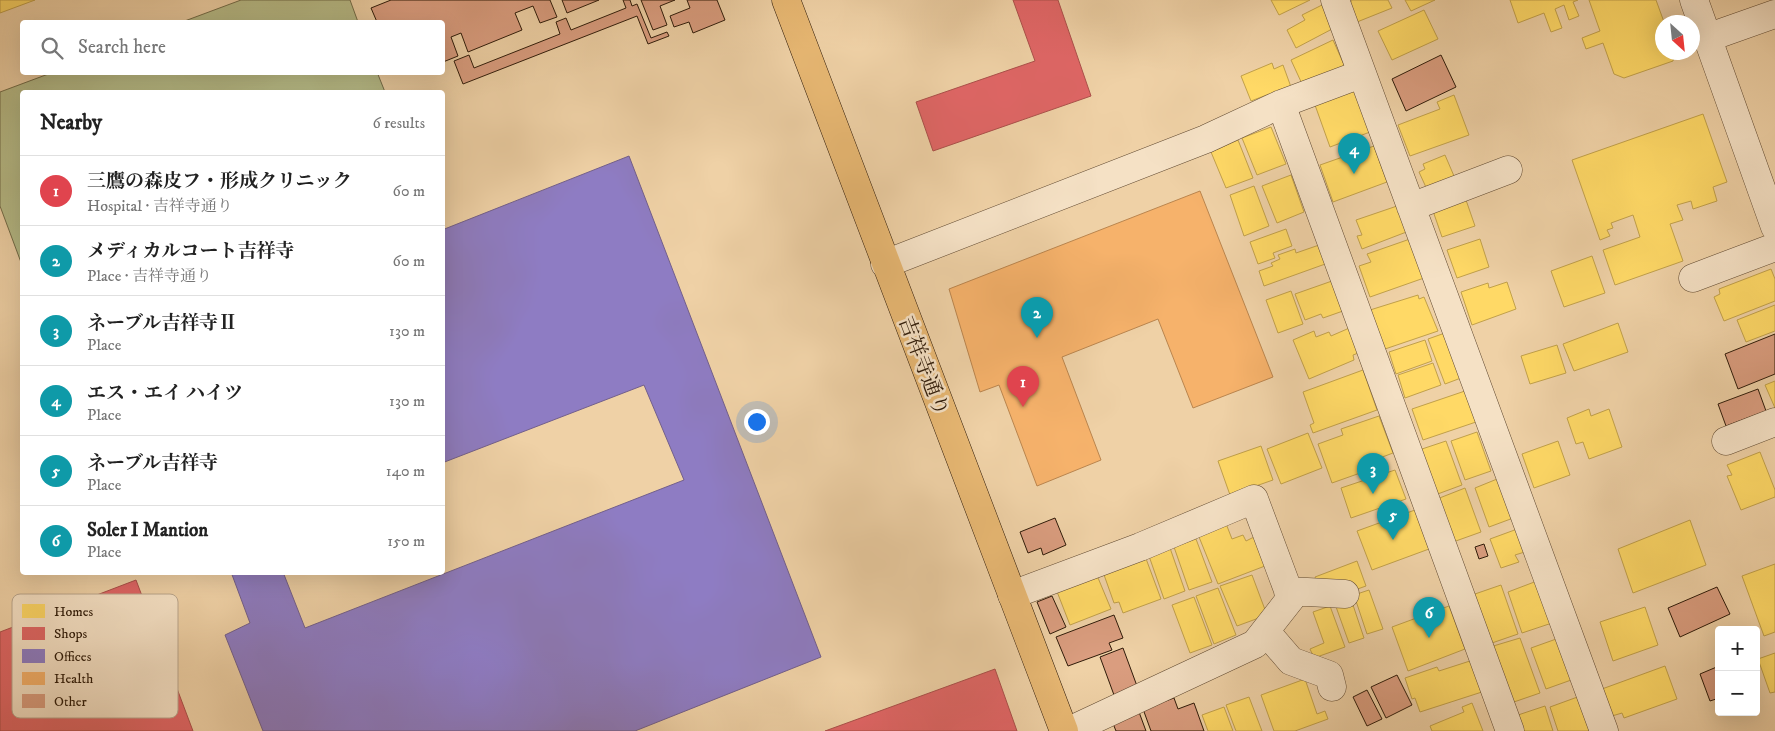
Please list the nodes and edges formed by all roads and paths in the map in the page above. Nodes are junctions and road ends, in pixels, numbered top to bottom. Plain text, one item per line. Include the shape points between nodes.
1 (786, 0) edge
2 (1335, 0) edge
3 (1694, 0) edge
4 (1775, 14) edge
5 (1709, 40) junction
6 (1361, 74) junction
7 (1280, 104) junction
8 (1508, 170) dead end
9 (1411, 207) junction
10 (1775, 227) edge
11 (1775, 247) edge
12 (886, 264) junction
13 (1693, 278) dead end
14 (1775, 422) edge
15 (1726, 441) dead end
16 (1288, 591) junction
17 (1345, 594) dead end
18 (1012, 595) junction
19 (1266, 632) junction
20 (1332, 687) dead end
21 (1064, 731) edge
22 (1069, 731) edge
23 (1510, 731) edge
24 (1604, 731) edge

1 - 12 main road, 吉祥寺通り
2 - 6 street
3 - 5 street
4 - 5 street
5 - 10 street
6 - 7 street
6 - 9 street
7 - 12 street via 1206,140
7 - 23 street
8 - 9 street
9 - 24 street
11 - 13 street
12 - 18 main road, 吉祥寺通り
14 - 15 street
16 - 17 street
16 - 18 street via 1254,499
16 - 19 street via 1291,598
18 - 21 main road, 吉祥寺通り
19 - 20 street via 1291,661 1329,675
19 - 22 street via 1255,644

